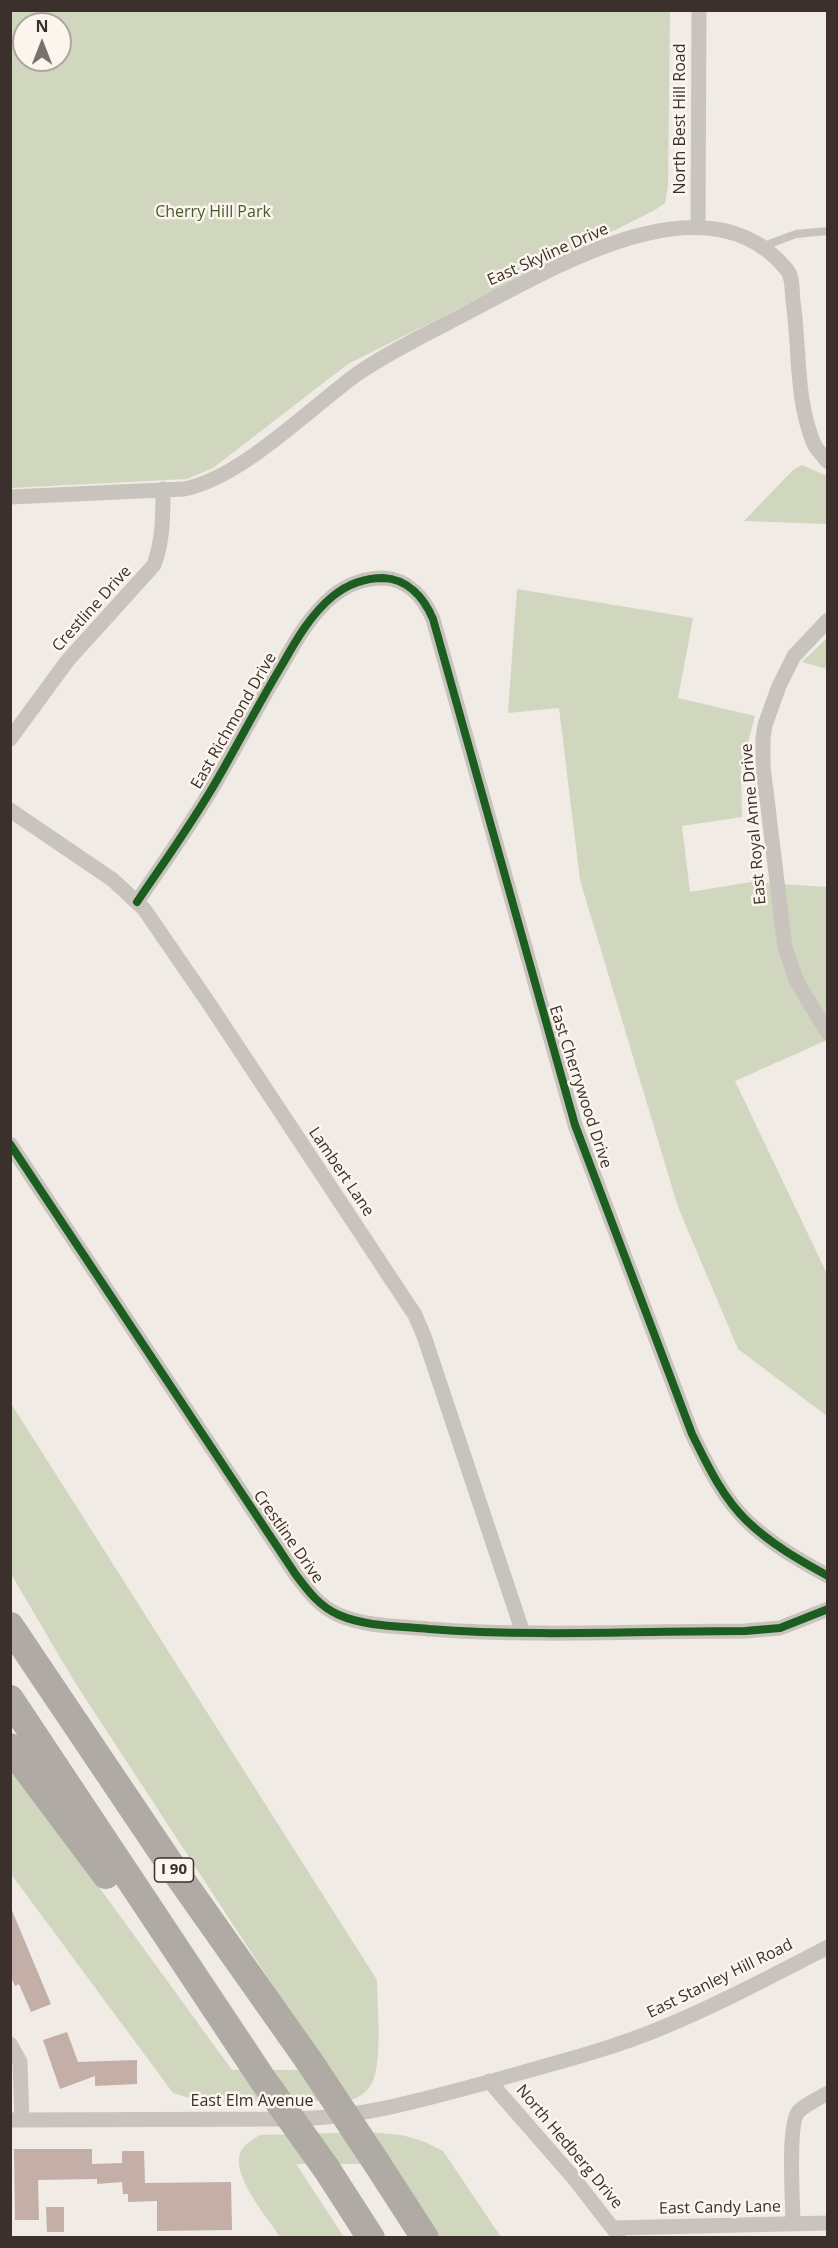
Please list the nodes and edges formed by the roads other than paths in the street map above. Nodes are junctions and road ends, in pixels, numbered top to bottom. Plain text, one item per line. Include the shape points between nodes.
1 (699, 10) edge
2 (698, 228) junction
3 (828, 231) edge
4 (761, 247) junction
5 (828, 462) edge
6 (164, 489) junction
7 (10, 497) edge
8 (376, 578) joint
9 (828, 620) edge
10 (10, 739) edge
11 (10, 810) edge
12 (137, 902) junction
13 (828, 1033) edge
14 (10, 1144) edge
15 (828, 1576) edge
16 (828, 1609) edge
17 (10, 1615) edge
18 (10, 1626) edge
19 (523, 1633) junction
20 (44, 1676) junction
21 (10, 1699) edge
22 (10, 1747) edge
23 (828, 1947) edge
24 (229, 2027) junction
25 (10, 2044) edge
26 (489, 2081) junction
27 (828, 2093) edge
28 (16, 2120) edge
29 (828, 2223) edge
30 (793, 2224) junction
31 (617, 2233) edge
32 (371, 2238) edge
33 (425, 2238) edge

1 - 2 street, North Best Hill Road
2 - 4 street, East Skyline Drive via 743,236
2 - 6 street, East Skyline Drive via 656,231 630,238 524,283 358,373 226,472 195,487
3 - 4 lane via 796,234
4 - 5 street, East Skyline Drive via 789,272 802,399 814,446
6 - 7 street, East Skyline Drive
6 - 10 street, Crestline Drive via 163,527 154,565 68,660
8 - 12 street, East Richmond Drive via 354,583 335,594 307,625 216,782
8 - 15 street, East Cherrywood Drive via 410,587 433,619 575,1125 692,1434 713,1476 746,1520 791,1556
9 - 13 street, East Royal Anne Drive via 794,656 779,686 763,738 763,766 785,948 797,982
11 - 12 street, Lambert Lane via 113,880
12 - 19 street, Lambert Lane via 210,1005 415,1315
14 - 19 street, Crestline Drive via 309,1593 336,1614 355,1621
16 - 19 street, Crestline Drive via 768,1629
17 - 20 highway
18 - 20 highway, I 90
20 - 33 highway, I 90, bridge via 309,2061
21 - 24 highway, I 90
22 - 24 highway, I 90 via 155,1940
23 - 26 street, East Stanley Hill Road via 726,2000 657,2030
24 - 32 highway, I 90, bridge
25 - 28 street via 20,2062
26 - 28 street, East Elm Avenue via 398,2107 337,2117
26 - 31 street, North Hedberg Drive
27 - 30 street via 799,2111 795,2118
29 - 30 street, East Candy Lane
30 - 31 street, East Candy Lane

